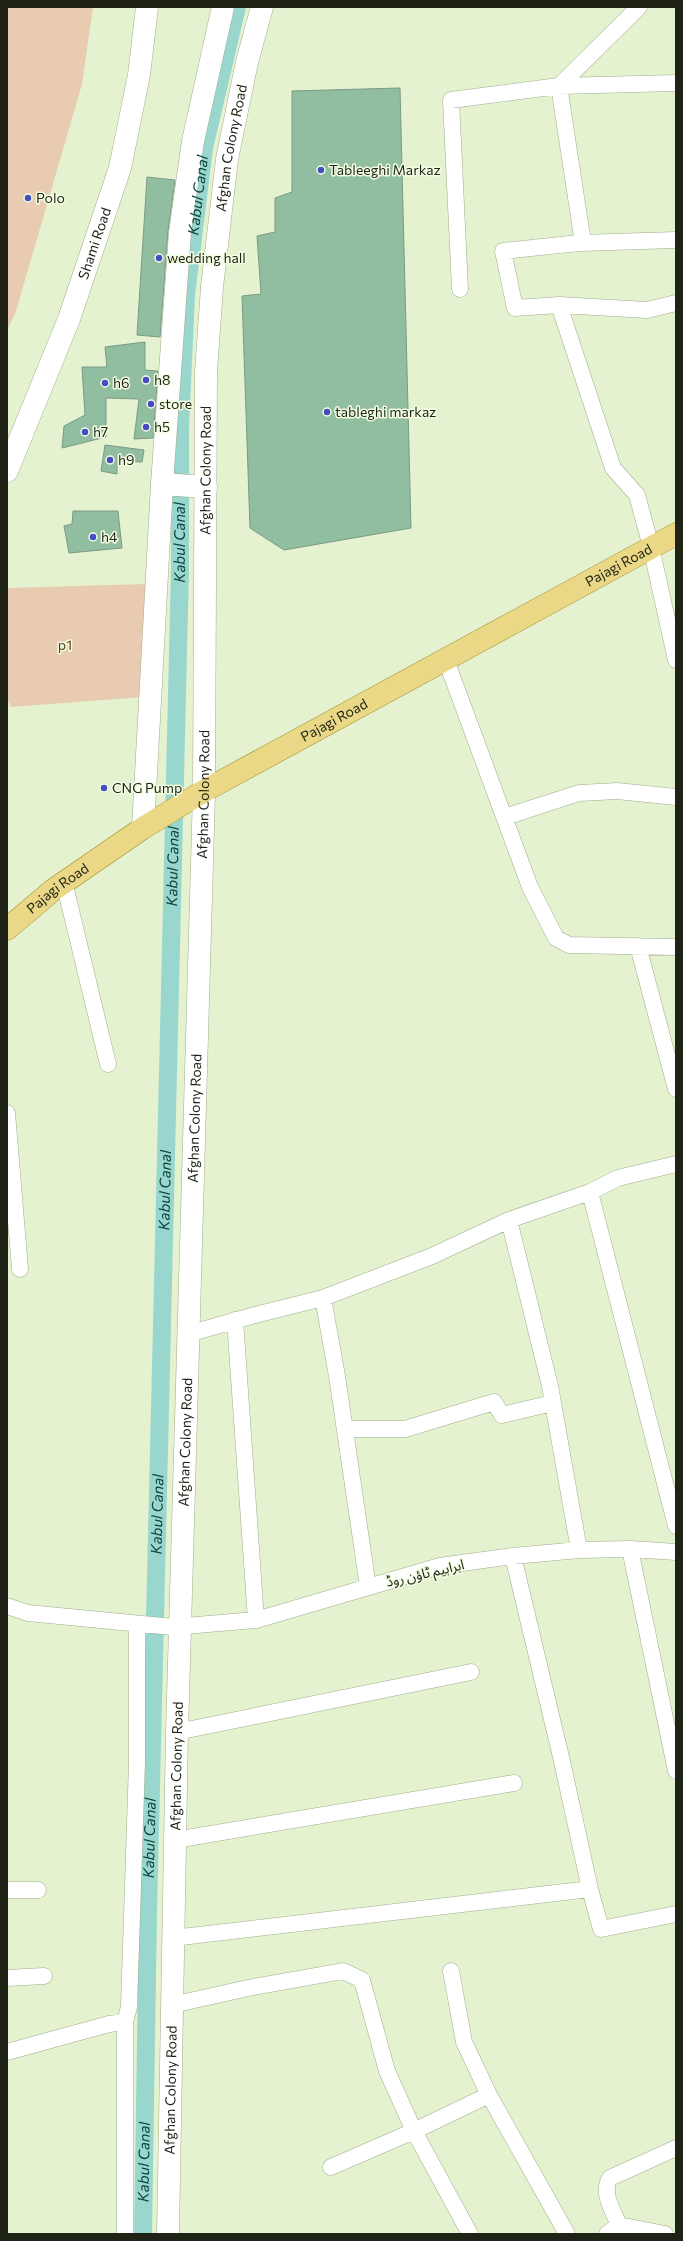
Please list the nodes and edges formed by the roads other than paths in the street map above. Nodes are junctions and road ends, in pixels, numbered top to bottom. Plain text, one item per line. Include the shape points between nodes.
1 (147, 7) edge
2 (223, 7) edge
3 (262, 7) edge
4 (639, 7) edge
5 (676, 83) edge
6 (559, 86) junction
7 (676, 240) edge
8 (583, 243) junction
9 (460, 289) dead end
10 (676, 302) edge
11 (559, 305) junction
12 (7, 471) edge
13 (169, 485) junction
14 (202, 487) junction
15 (676, 534) edge
16 (651, 547) junction
17 (446, 660) junction
18 (676, 660) edge
19 (202, 797) junction
20 (676, 797) edge
21 (505, 817) junction
22 (151, 824) junction
23 (64, 882) junction
24 (7, 929) edge
25 (638, 946) junction
26 (676, 947) edge
27 (108, 1064) dead end
28 (676, 1089) edge
29 (7, 1112) edge
30 (676, 1164) edge
31 (590, 1192) junction
32 (509, 1220) junction
33 (20, 1268) dead end
34 (323, 1298) junction
35 (236, 1320) junction
36 (188, 1334) junction
37 (553, 1402) junction
38 (345, 1429) junction
39 (676, 1526) edge
40 (630, 1549) junction
41 (579, 1550) junction
42 (676, 1552) edge
43 (513, 1556) junction
44 (368, 1587) junction
45 (7, 1606) edge
46 (256, 1620) junction
47 (137, 1624) junction
48 (176, 1627) junction
49 (471, 1672) dead end
50 (176, 1732) junction
51 (676, 1771) edge
52 (514, 1783) dead end
53 (175, 1840) junction
54 (590, 1889) junction
55 (7, 1890) edge
56 (38, 1890) dead end
57 (676, 1914) edge
58 (173, 1938) junction
59 (451, 1971) dead end
60 (44, 1976) dead end
61 (7, 1978) edge
62 (172, 2005) junction
63 (125, 2022) junction
64 (7, 2052) edge
65 (489, 2095) junction
66 (414, 2131) junction
67 (676, 2148) edge
68 (330, 2167) dead end
69 (613, 2230) edge
70 (125, 2234) edge
71 (168, 2234) edge
72 (470, 2234) edge
73 (567, 2234) edge
74 (665, 2234) edge

1 - 12 main road, Shami Road via 139,75 120,168 69,319
2 - 13 main road via 193,141 180,232
3 - 14 main road, Afghan Colony Road via 247,62 225,174 212,287
4 - 6 street
5 - 6 street
6 - 8 street
6 - 9 street via 451,100
7 - 8 street
8 - 11 street via 503,251 515,308
10 - 11 street via 647,310
11 - 16 street via 613,468 637,494
13 - 14 main road
13 - 22 main road
14 - 19 main road, Afghan Colony Road
15 - 16 main road, Pajagi Road
16 - 17 main road, Pajagi Road
16 - 18 street
17 - 19 main road, Pajagi Road
17 - 21 street
19 - 22 main road, Pajagi Road
19 - 36 main road, Afghan Colony Road
20 - 21 street via 617,791 579,793
21 - 25 street via 530,887 556,938 569,945
22 - 23 main road, Pajagi Road
23 - 24 main road, Pajagi Road
23 - 27 street
25 - 26 street
25 - 28 street
29 - 33 street
30 - 31 street via 618,1178
31 - 32 street
31 - 39 street
32 - 34 street via 432,1256
32 - 37 street
34 - 35 street
34 - 38 street
35 - 36 street
35 - 46 street
36 - 48 main road, Afghan Colony Road
37 - 38 street via 502,1415 494,1402 405,1429
37 - 41 street
38 - 44 street
40 - 41 street, ابراہیم ٹاؤن روڈ
40 - 42 street, ابراہیم ٹاؤن روڈ
40 - 51 street
41 - 43 street, ابراہیم ٹاؤن روڈ
43 - 44 street, ابراہیم ٹاؤن روڈ via 440,1566
43 - 54 street
44 - 46 street, ابراہیم ٹاؤن روڈ
45 - 47 street, ابراہیم ٹاؤن روڈ via 28,1613
46 - 48 street, ابراہیم ٹاؤن روڈ
47 - 48 street, ابراہیم ٹاؤن روڈ
47 - 63 street via 136,1769 129,2007
48 - 50 main road, Afghan Colony Road
49 - 50 street
50 - 53 main road, Afghan Colony Road
52 - 53 street
53 - 58 main road, Afghan Colony Road
54 - 57 street via 601,1929
54 - 58 street
55 - 56 street
58 - 62 main road, Afghan Colony Road
59 - 65 street via 464,2042
60 - 61 street
62 - 66 street via 343,1971 362,1980 387,2071
62 - 71 main road, Afghan Colony Road
63 - 64 street via 109,2024
63 - 70 street
65 - 66 street
65 - 73 street
66 - 68 street
66 - 72 street
67 - 69 street via 610,2178 606,2184 606,2191
69 - 74 street

